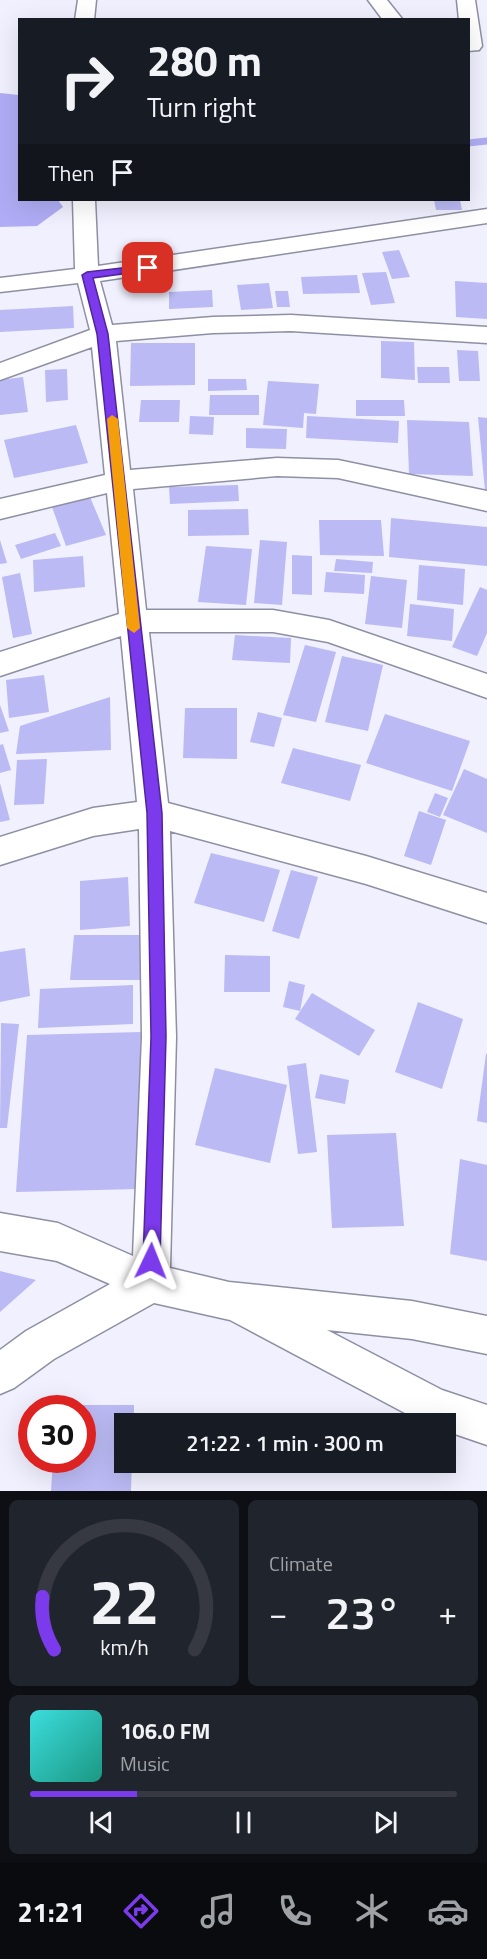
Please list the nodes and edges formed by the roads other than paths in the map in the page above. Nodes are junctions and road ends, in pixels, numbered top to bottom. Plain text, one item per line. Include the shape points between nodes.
1 (87, 0) edge
2 (377, 0) edge
3 (466, 0) edge
4 (84, 18) edge
5 (391, 18) edge
6 (470, 18) edge
7 (470, 20) edge
8 (476, 49) edge
9 (84, 201) edge
10 (487, 216) edge
11 (87, 275) junction
12 (0, 285) edge
13 (103, 334) junction
14 (487, 335) edge
15 (0, 372) edge
16 (119, 481) junction
17 (487, 501) edge
18 (0, 509) edge
19 (133, 621) junction
20 (0, 664) edge
21 (487, 686) edge
22 (154, 813) junction
23 (0, 851) edge
24 (487, 908) edge
25 (0, 1232) edge
26 (151, 1283) junction
27 (229, 1301) junction
28 (487, 1335) edge
29 (0, 1374) edge
30 (487, 1425) edge

1 - 4 street
2 - 5 street
3 - 6 street
7 - 8 street
9 - 11 street
10 - 11 street via 403,225 188,263
11 - 12 street
11 - 13 street
13 - 14 street via 291,323
13 - 15 street
13 - 16 street
16 - 17 street via 277,467 338,469
16 - 18 street
16 - 19 street
19 - 20 street
19 - 21 street via 273,621 329,631
19 - 22 street
22 - 23 street via 93,822
22 - 24 street via 366,870
22 - 26 street via 159,1037
25 - 26 street via 58,1242
26 - 27 street
26 - 29 street via 40,1346
27 - 28 street via 412,1320
27 - 30 street via 434,1407

